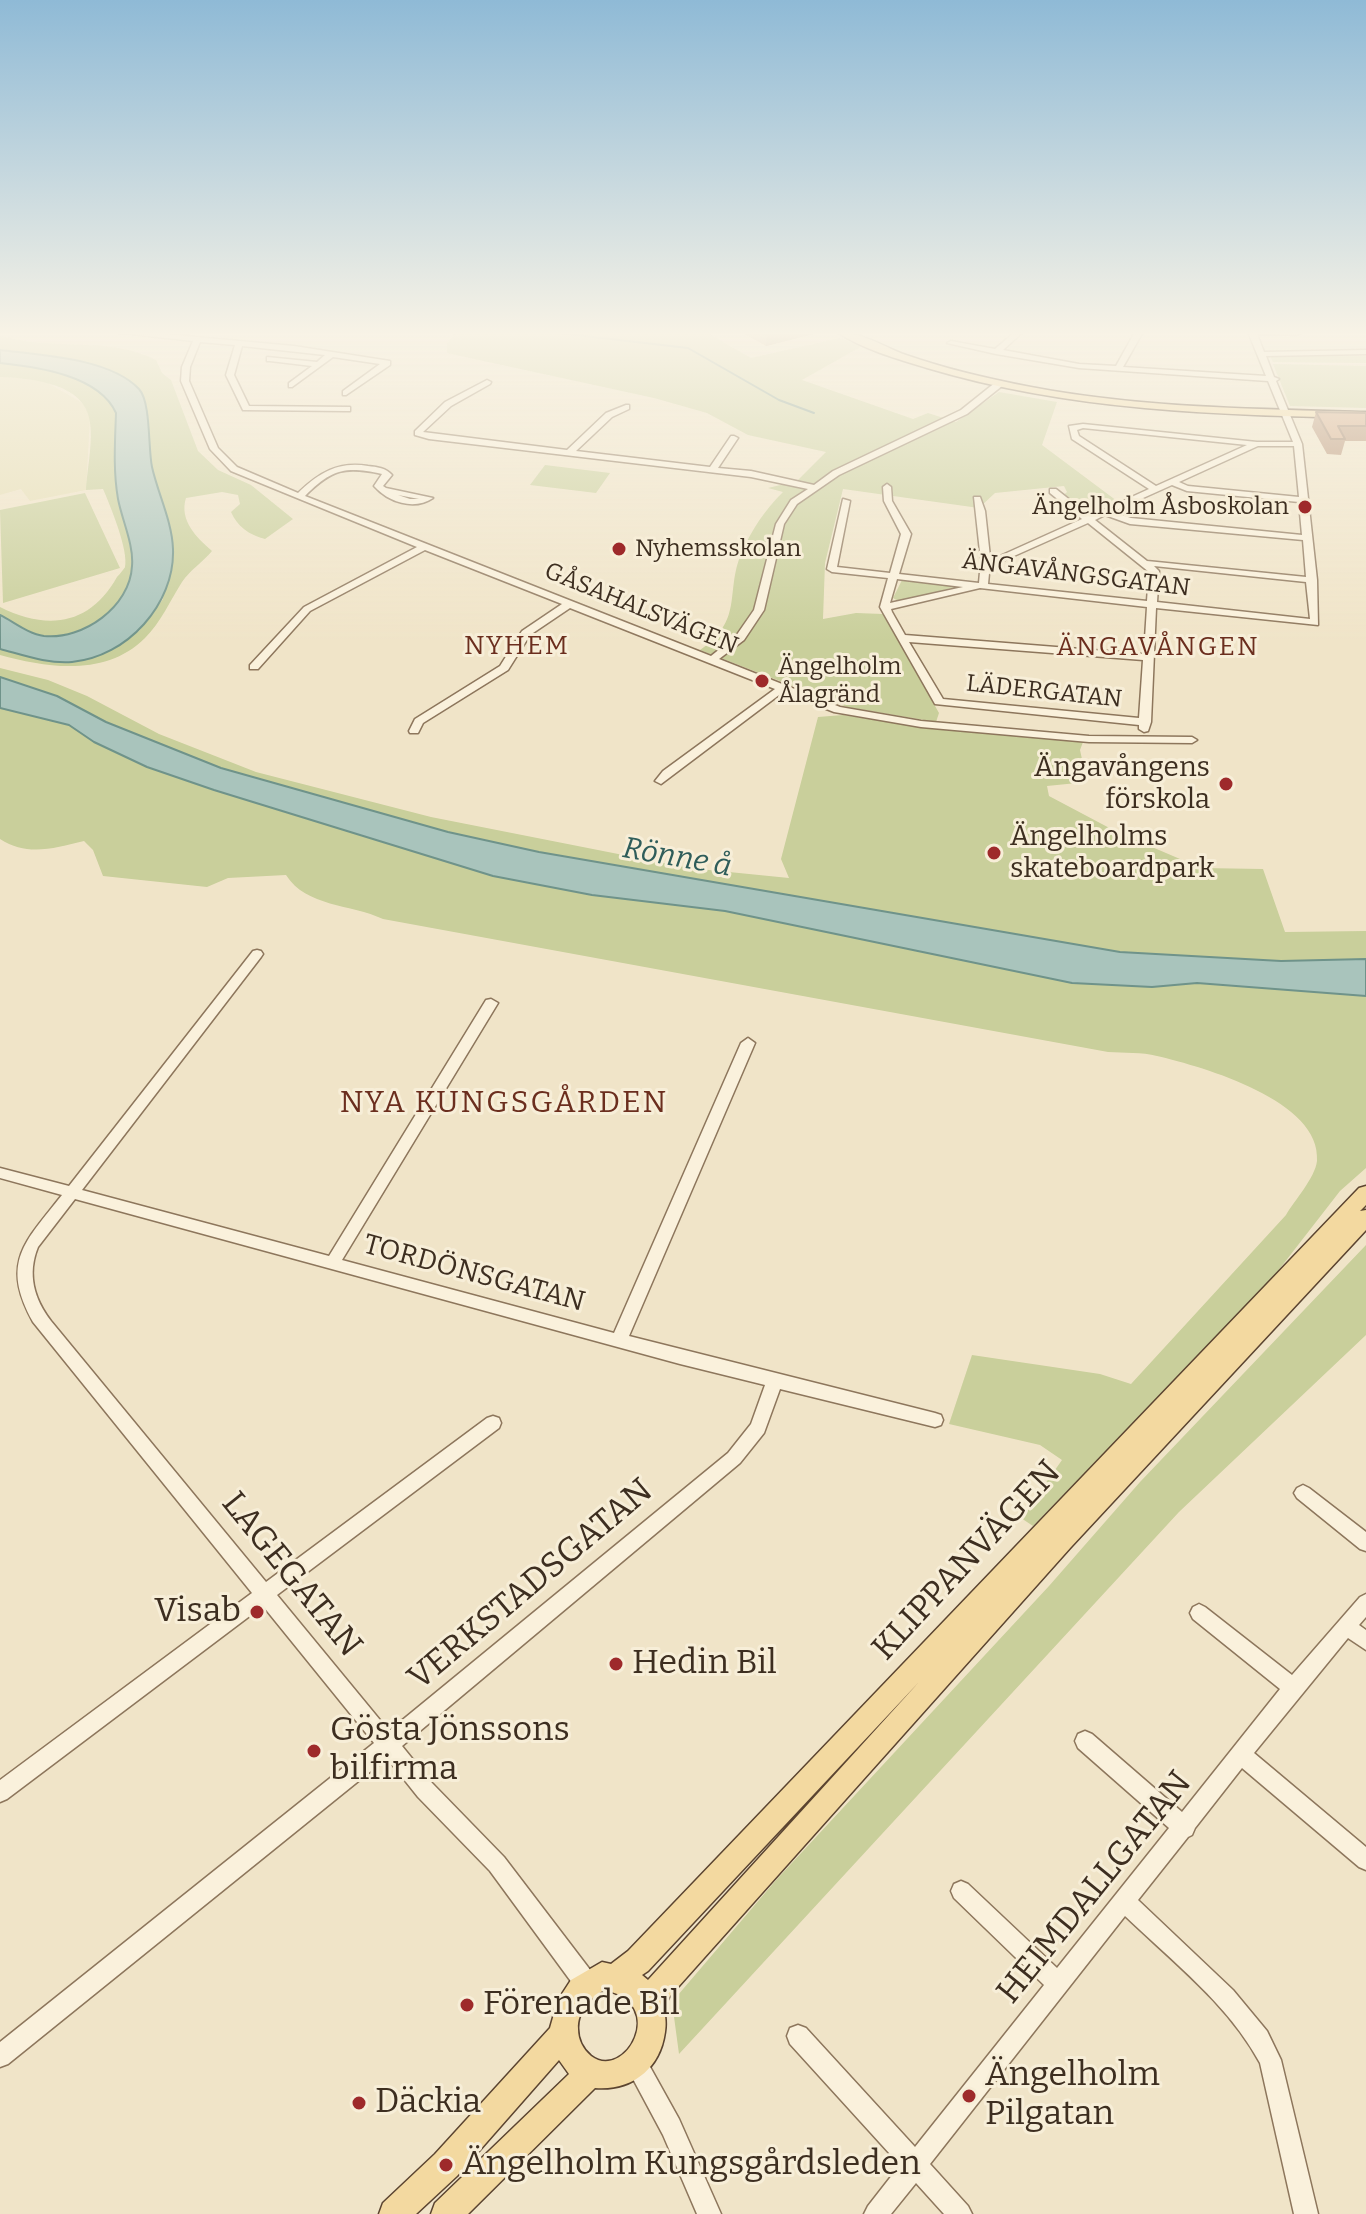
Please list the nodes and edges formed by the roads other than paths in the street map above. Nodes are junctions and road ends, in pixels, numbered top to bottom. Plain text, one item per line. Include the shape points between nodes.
1 (208, 435) edge
2 (429, 435) edge
3 (588, 435) edge
4 (918, 435) edge
5 (1074, 435) edge
6 (1173, 435) edge
7 (1295, 435) edge
8 (734, 438) dead end
9 (1257, 444) junction
10 (1298, 444) junction
11 (569, 453) junction
12 (391, 469) dead end
13 (377, 470) junction
14 (711, 471) junction
15 (1171, 482) junction
16 (813, 487) junction
17 (887, 487) dead end
18 (1154, 489) junction
19 (382, 490) dead end
20 (1053, 491) dead end
21 (299, 497) junction
22 (977, 499) dead end
23 (1304, 500) junction
24 (846, 501) dead end
25 (1104, 512) junction
26 (1087, 519) junction
27 (1308, 538) junction
28 (425, 546) junction
29 (986, 561) junction
30 (1148, 563) junction
31 (894, 576) junction
32 (1312, 580) junction
33 (983, 585) junction
34 (569, 604) junction
35 (1151, 604) junction
36 (885, 607) junction
37 (902, 638) junction
38 (1148, 657) junction
39 (711, 661) junction
40 (254, 667) dead end
41 (781, 689) junction
42 (1146, 722) junction
43 (414, 731) dead end
44 (1141, 740) junction
45 (1192, 740) dead end
46 (661, 781) dead end
47 (257, 954) dead end
48 (491, 1003) dead end
49 (748, 1043) dead end
50 (0, 1173) edge
51 (72, 1190) junction
52 (1366, 1193) edge
53 (1366, 1217) edge
54 (333, 1262) junction
55 (619, 1340) junction
56 (774, 1381) junction
57 (935, 1420) dead end
58 (493, 1423) dead end
59 (1303, 1493) dead end
60 (1366, 1543) edge
61 (264, 1595) junction
62 (1366, 1603) edge
63 (1199, 1613) dead end
64 (1346, 1626) junction
65 (1366, 1641) edge
66 (1293, 1688) junction
67 (1085, 1741) dead end
68 (390, 1743) junction
69 (1242, 1756) junction
70 (0, 1792) edge
71 (1185, 1828) junction
72 (1366, 1860) edge
73 (961, 1891) dead end
74 (1125, 1902) junction
75 (618, 1976) junction
76 (586, 1983) junction
77 (1058, 1984) junction
78 (649, 2004) junction
79 (564, 2033) junction
80 (798, 2036) dead end
81 (0, 2056) edge
82 (636, 2064) junction
83 (591, 2072) junction
84 (913, 2167) junction
85 (394, 2214) edge
86 (446, 2214) edge
87 (709, 2214) edge
88 (876, 2214) edge
89 (960, 2214) edge
90 (1306, 2214) edge

1 - 21 street, GÅSAHALSVÄGEN via 214,449 239,472
2 - 11 street
3 - 11 street
4 - 16 street
5 - 18 street
6 - 9 street
7 - 10 street
8 - 14 street
9 - 10 street
9 - 15 street
10 - 23 street
11 - 14 street
12 - 13 street
13 - 19 street via 387,473 378,485
13 - 21 street via 330,468
14 - 16 street
15 - 18 street
15 - 23 street
16 - 39 street via 794,502 780,524 759,610 740,638
17 - 31 street via 888,501 906,534
18 - 25 street
20 - 26 street
21 - 28 street, GÅSAHALSVÄGEN
22 - 29 street
23 - 27 street
24 - 31 street, ÄNGAVÅNGSGATAN via 832,569
25 - 26 street
25 - 27 street via 1130,521
26 - 29 street
26 - 30 street
27 - 32 street
28 - 34 street, GÅSAHALSVÄGEN
28 - 40 street via 307,609
29 - 33 street
30 - 32 street
30 - 35 street via 1154,571
31 - 33 street, ÄNGAVÅNGSGATAN
31 - 36 street
32 - 35 street, ÄNGAVÅNGSGATAN via 1315,623
33 - 35 street, ÄNGAVÅNGSGATAN
33 - 36 street
34 - 39 street, GÅSAHALSVÄGEN
34 - 43 street via 526,633 504,668 419,721
35 - 38 street
36 - 37 street
37 - 38 street
37 - 42 street, LÄDERGATAN via 939,702
38 - 42 street
39 - 41 street, GÅSAHALSVÄGEN
41 - 44 street, GÅSAHALSVÄGEN via 868,716
41 - 46 street
42 - 44 street
44 - 45 street, GÅSAHALSVÄGEN
47 - 51 street, LAGEGATAN
48 - 54 street
49 - 55 street
50 - 51 street, TORDÖNSGATAN
51 - 54 street, TORDÖNSGATAN
51 - 61 street, LAGEGATAN via 29,1251 28,1299
52 - 75 main road, KLIPPANVÄGEN via 638,1961
53 - 78 main road, KLIPPANVÄGEN via 863,1760
54 - 55 street, TORDÖNSGATAN
55 - 56 street, TORDÖNSGATAN
56 - 57 street, TORDÖNSGATAN
56 - 68 street, VERKSTADSGATAN via 758,1428 734,1458
58 - 61 street
59 - 60 street
61 - 68 street, LAGEGATAN
61 - 70 street
62 - 64 street, HEIMDALLGATAN
63 - 66 street
64 - 65 street
64 - 66 street, HEIMDALLGATAN
66 - 69 street, HEIMDALLGATAN
67 - 71 street
68 - 76 street, LAGEGATAN via 425,1790 497,1864
68 - 81 street, VERKSTADSGATAN
69 - 71 street, HEIMDALLGATAN
69 - 72 street
71 - 74 street, HEIMDALLGATAN
73 - 77 street
74 - 77 street, HEIMDALLGATAN
74 - 90 street via 1260,2038 1270,2060
75 - 76 main road, KLIPPANVÄGEN
75 - 78 main road via 642,1991
76 - 79 main road via 573,1996
77 - 84 street, HEIMDALLGATAN
78 - 82 main road via 653,2025 648,2047
79 - 83 main road via 572,2057
79 - 85 main road via 457,2153
80 - 84 street
82 - 83 main road via 606,2076
82 - 87 street
83 - 86 main road
84 - 88 street, HEIMDALLGATAN
84 - 89 street

